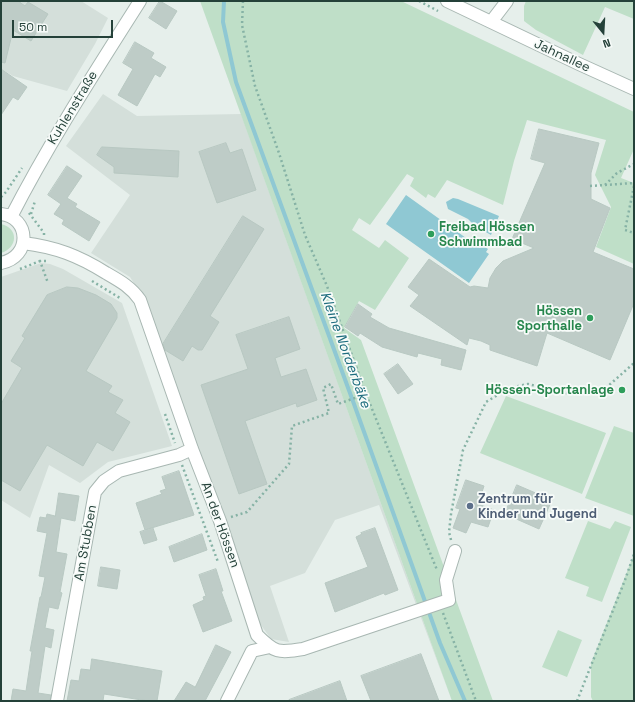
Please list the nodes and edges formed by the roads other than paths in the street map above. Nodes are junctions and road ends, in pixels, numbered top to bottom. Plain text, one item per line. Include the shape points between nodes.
1 (140, 1) edge
2 (447, 1) edge
3 (507, 1) edge
4 (491, 22) junction
5 (634, 89) edge
6 (6, 216) edge
7 (23, 243) junction
8 (1, 263) edge
9 (192, 449) junction
10 (455, 551) road end
11 (270, 647) junction
12 (57, 701) edge
13 (227, 701) edge

1 - 6 street, Kuhlenstraße
2 - 4 street, Jahnallee
3 - 4 street
4 - 5 street, Jahnallee
6 - 7 street via 20,226
7 - 8 street via 18,254 8,262
7 - 9 street, An der Hössen via 63,251 91,263 134,291 140,300
9 - 11 street, An der Hössen via 220,521 257,634
9 - 12 street, Am Stubben via 119,471 104,481 95,492
10 - 11 street via 446,580 449,600 303,649 284,652
11 - 13 street via 252,651

